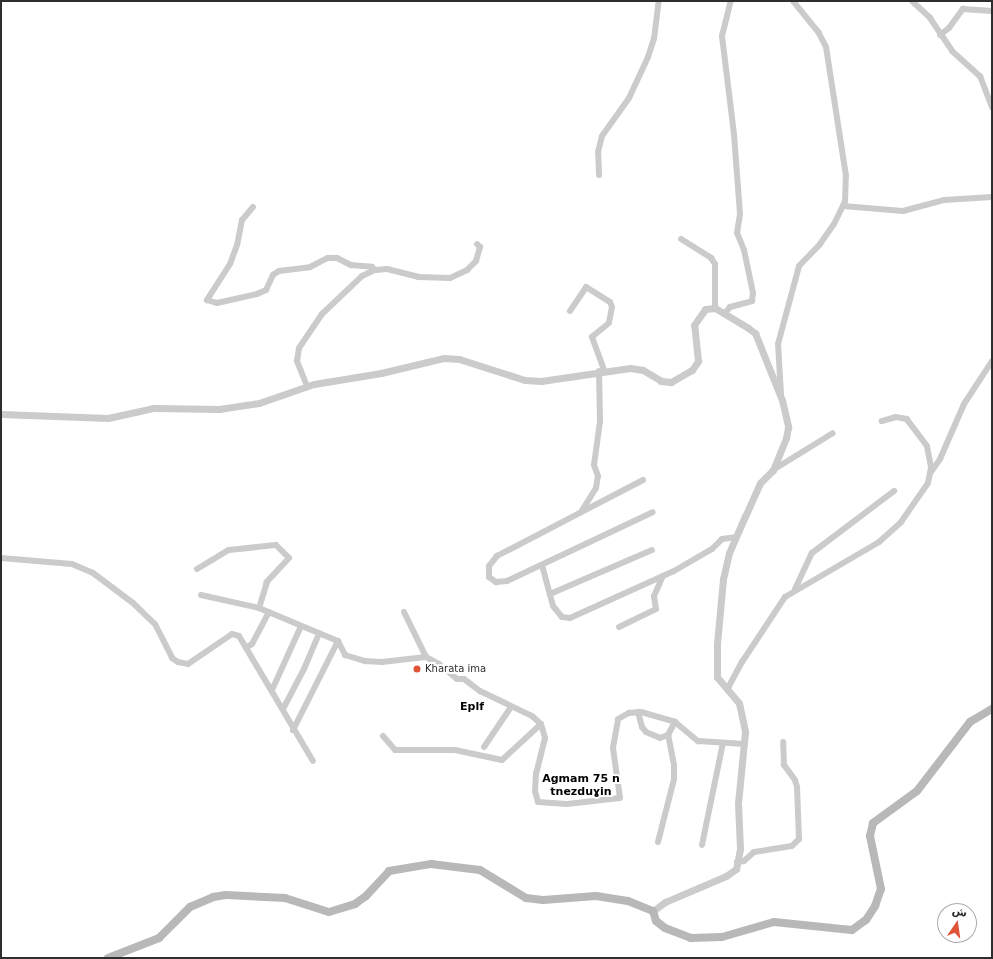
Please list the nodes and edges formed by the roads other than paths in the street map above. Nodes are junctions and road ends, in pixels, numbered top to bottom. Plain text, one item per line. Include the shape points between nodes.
1 (659, 1) edge
2 (731, 1) edge
3 (793, 1) edge
4 (912, 1) edge
5 (992, 11) edge
6 (940, 35) junction
7 (992, 108) edge
8 (599, 175) dead end
9 (992, 196) edge
10 (842, 206) junction
11 (253, 208) dead end
12 (680, 239) dead end
13 (477, 244) dead end
14 (376, 270) junction
15 (715, 308) junction
16 (570, 311) dead end
17 (728, 315) junction
18 (992, 360) edge
19 (601, 371) junction
20 (307, 386) junction
21 (782, 400) junction
22 (1, 414) edge
23 (882, 421) dead end
24 (833, 433) dead end
25 (773, 470) junction
26 (930, 473) junction
27 (643, 480) dead end
28 (894, 491) dead end
29 (581, 511) junction
30 (654, 512) dead end
31 (737, 537) junction
32 (652, 550) dead end
33 (1, 558) edge
34 (542, 565) junction
35 (197, 569) dead end
36 (663, 576) junction
37 (795, 590) junction
38 (550, 594) junction
39 (201, 595) dead end
40 (259, 608) junction
41 (269, 612) junction
42 (404, 612) dead end
43 (302, 626) junction
44 (619, 627) dead end
45 (319, 633) junction
46 (338, 641) junction
47 (246, 648) junction
48 (426, 657) junction
49 (728, 688) junction
50 (272, 690) junction
51 (511, 707) junction
52 (283, 709) junction
53 (992, 709) edge
54 (638, 712) junction
55 (675, 722) junction
56 (541, 724) junction
57 (293, 730) junction
58 (668, 735) junction
59 (383, 736) dead end
60 (783, 742) dead end
61 (723, 743) junction
62 (745, 744) junction
63 (484, 747) dead end
64 (312, 761) dead end
65 (658, 842) dead end
66 (702, 845) dead end
67 (737, 862) junction
68 (653, 911) junction
69 (108, 958) edge

1 - 8 street via 654,39 648,57 629,98 602,136 598,152
2 - 17 street via 722,36 734,134 740,214 737,233 744,250 753,293 752,301 730,307 725,313
3 - 10 street via 819,33 830,61 846,176
4 - 6 street via 930,18
5 - 6 street via 963,9 949,28
6 - 7 street via 952,51 980,76
9 - 10 street via 944,200 903,211
10 - 21 street via 834,224 820,244 799,266 778,344
11 - 14 street via 242,220 230,264 207,300 217,303 257,294 266,290 273,276 280,271 310,267 328,258 337,258 351,265 372,267
12 - 15 street via 711,258 715,264
13 - 14 street via 480,247 476,262 467,270 450,278 418,276 387,269
14 - 20 street via 362,276 322,314 299,348 298,360
15 - 17 street
15 - 19 street via 705,309 694,325 698,361 692,370 671,382 661,381 643,370 630,368
16 - 19 street via 586,287 610,302 612,307 609,323 592,337
17 - 21 street via 755,333
18 - 26 street via 964,404 940,459
19 - 20 street via 541,381 525,380 459,359 444,358 381,373
19 - 29 street via 600,421 594,465 598,476 596,488
20 - 22 street via 259,403 219,409 153,408 108,418
21 - 25 street via 788,426
23 - 26 street via 896,417 907,419 927,446
24 - 25 street
25 - 31 street via 760,483
26 - 37 street via 928,483 901,522 879,542
27 - 29 street
28 - 37 street via 812,553
29 - 34 street via 497,556 489,566 489,577 496,582 507,581
30 - 34 street
31 - 36 street via 722,539 712,549
31 - 49 street via 723,579 717,644 717,677
32 - 38 street
33 - 47 street via 72,564 93,572 155,624 172,658 178,662 188,664 196,660 232,634 239,636
34 - 38 street
35 - 40 street via 229,550 276,545 289,558 267,582
36 - 38 street via 570,618 557,613
36 - 44 street via 654,596 656,609
37 - 49 street via 785,597 777,608
39 - 40 street
40 - 41 street
41 - 43 street
41 - 47 street via 252,644
42 - 48 street
43 - 45 street
43 - 50 street
45 - 46 street
45 - 52 street
46 - 48 street via 345,655 365,662
46 - 57 street
47 - 50 street
48 - 51 street via 440,664 457,679 464,679 480,691
49 - 62 street via 739,703
50 - 52 street
51 - 56 street via 532,716
51 - 63 street
52 - 57 street
53 - 68 main road via 970,722 917,791 873,823 870,836 881,889 875,906 860,926 844,931 774,922 722,937 691,938 665,928 656,921
54 - 55 street
54 - 56 street via 629,713 618,719 612,748 620,798 602,802 538,802 535,791 536,774 545,738
54 - 58 street via 646,732 660,738
55 - 58 street
55 - 61 street via 698,741
56 - 59 street via 502,760 455,750 395,750
57 - 64 street
58 - 65 street via 674,779
60 - 67 street via 784,765 797,787 799,839 792,846 754,852 744,861
61 - 62 street
61 - 66 street
62 - 67 street via 738,803 740,849
67 - 68 street via 736,869 726,876 665,902
68 - 69 main road via 628,901 607,897 543,900 526,898 480,870 430,864 389,871 355,904 329,912 285,898 226,895 213,897 190,907 159,938

